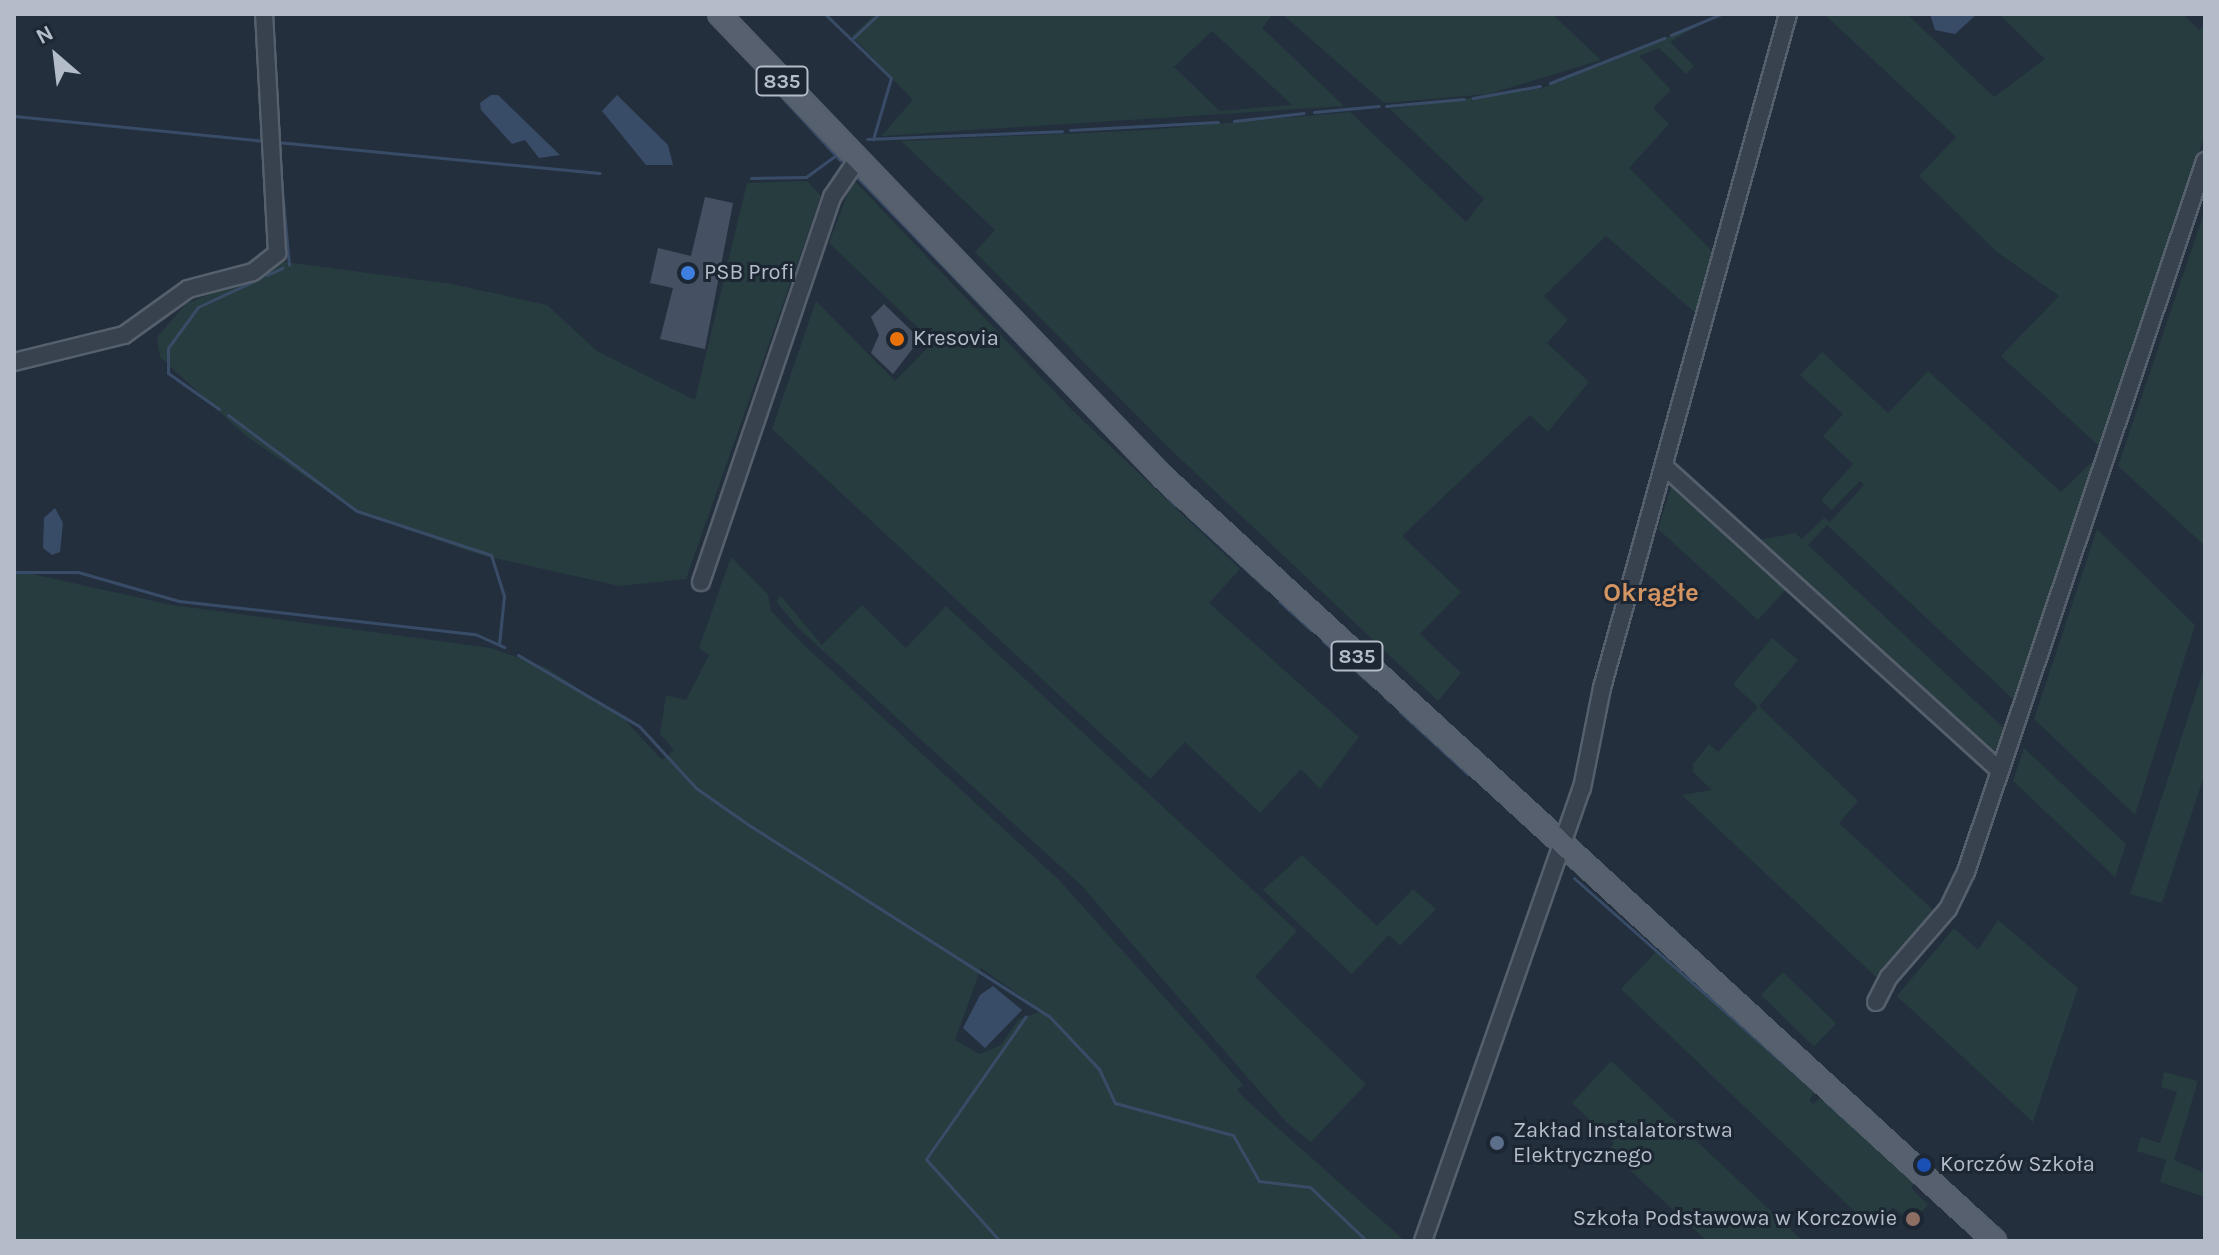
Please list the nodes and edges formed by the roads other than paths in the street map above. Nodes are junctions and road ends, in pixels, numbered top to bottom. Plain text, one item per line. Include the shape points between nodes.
1 (264, 14) edge
2 (719, 14) edge
3 (1788, 14) edge
4 (850, 153) junction
5 (2205, 161) edge
6 (14, 362) edge
7 (1665, 467) junction
8 (701, 582) dead end
9 (2000, 771) junction
10 (1561, 845) junction
11 (1876, 1002) dead end
12 (1423, 1241) edge
13 (1995, 1241) edge

1 - 6 street via 280,237 270,261 244,275 188,289 124,335
2 - 4 main road, 835
3 - 7 street
4 - 8 street
4 - 10 main road, 835 via 1154,469
5 - 9 street
7 - 9 street
7 - 10 street via 1602,688 1582,788
9 - 11 street via 1953,900 1889,977
10 - 12 street
10 - 13 main road, 835

